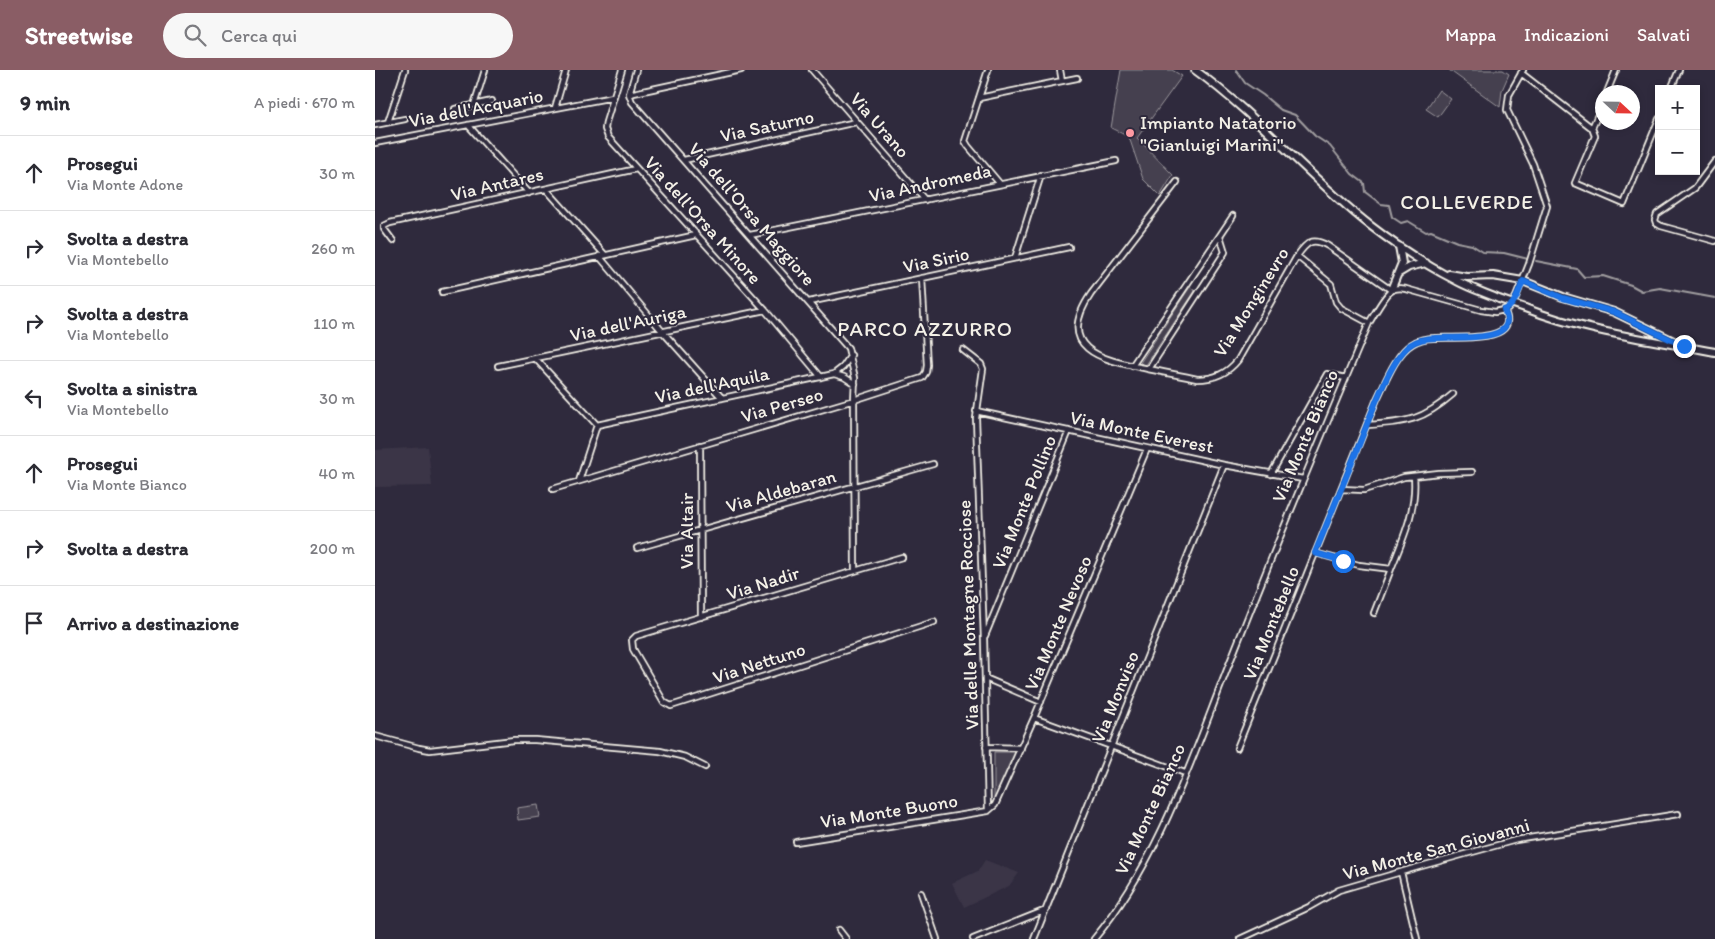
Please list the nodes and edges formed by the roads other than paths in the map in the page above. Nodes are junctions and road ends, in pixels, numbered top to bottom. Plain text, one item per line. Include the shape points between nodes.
1 (405, 70) edge
2 (485, 70) edge
3 (567, 70) edge
4 (622, 70) edge
5 (636, 70) edge
6 (741, 70) edge
7 (812, 70) edge
8 (988, 70) edge
9 (1060, 70) edge
10 (1195, 70) edge
11 (1616, 70) edge
12 (1679, 70) edge
13 (727, 71) edge
14 (1522, 71) edge
15 (1077, 78) dead end
16 (1062, 81) junction
17 (1610, 85) edge
18 (1673, 85) edge
19 (629, 94) junction
20 (613, 97) junction
21 (979, 98) junction
22 (492, 101) dead end
23 (474, 104) junction
24 (555, 108) junction
25 (455, 109) dead end
26 (405, 119) dead end
27 (1595, 121) edge
28 (388, 122) junction
29 (856, 122) junction
30 (375, 125) edge
31 (468, 125) junction
32 (1592, 128) junction
33 (1655, 129) edge
34 (375, 143) edge
35 (684, 160) junction
36 (1116, 161) dead end
37 (1715, 161) edge
38 (636, 169) junction
39 (1041, 175) junction
40 (1177, 182) dead end
41 (1000, 184) junction
42 (547, 189) junction
43 (529, 193) junction
44 (925, 200) junction
45 (1233, 216) dead end
46 (696, 235) junction
47 (750, 235) junction
48 (1220, 236) junction
49 (393, 241) dead end
50 (1715, 241) edge
51 (1399, 246) junction
52 (1069, 247) dead end
53 (602, 256) junction
54 (1297, 256) junction
55 (1015, 258) junction
56 (1426, 263) junction
57 (1399, 273) junction
58 (1443, 273) junction
59 (922, 278) junction
60 (1523, 281) junction
61 (1391, 290) junction
62 (442, 292) dead end
63 (809, 302) junction
64 (765, 310) junction
65 (1504, 310) junction
66 (1369, 323) junction
67 (662, 331) junction
68 (1684, 346) junction
69 (963, 350) dead end
70 (1715, 352) edge
71 (851, 355) junction
72 (535, 358) junction
73 (497, 366) dead end
74 (1132, 366) junction
75 (1149, 369) junction
76 (834, 374) junction
77 (821, 377) junction
78 (1346, 378) junction
79 (855, 384) junction
80 (1453, 394) dead end
81 (722, 398) junction
82 (854, 400) junction
83 (976, 412) junction
84 (597, 425) junction
85 (1367, 425) junction
86 (1069, 431) junction
87 (701, 445) junction
88 (1147, 449) junction
89 (933, 464) dead end
90 (1224, 465) junction
91 (1471, 472) dead end
92 (1271, 474) junction
93 (1414, 476) junction
94 (1303, 479) junction
95 (579, 481) junction
96 (854, 485) junction
97 (553, 488) dead end
98 (1341, 488) junction
99 (701, 530) junction
100 (637, 548) dead end
101 (1315, 553) junction
102 (902, 557) dead end
103 (1391, 569) junction
104 (855, 571) junction
105 (1374, 613) dead end
106 (701, 617) junction
107 (934, 622) dead end
108 (634, 638) joint
109 (984, 639) junction
110 (985, 678) junction
111 (1041, 702) junction
112 (1034, 718) junction
113 (375, 736) edge
114 (1111, 746) junction
115 (987, 748) junction
116 (1021, 748) junction
117 (1237, 748) dead end
118 (705, 767) dead end
119 (1185, 773) junction
120 (988, 811) junction
121 (1678, 814) dead end
122 (796, 842) dead end
123 (1401, 872) junction
124 (921, 893) dead end
125 (1046, 910) junction
126 (839, 930) dead end
127 (846, 939) edge
128 (937, 939) edge
129 (973, 939) edge
130 (1034, 939) edge
131 (1094, 939) edge
132 (1240, 939) edge
133 (1417, 939) edge

1 - 28 street
2 - 23 street
3 - 24 street
4 - 20 street, Via dell'Orsa Minore
5 - 19 street
6 - 13 street
7 - 29 street, Via Urano
8 - 21 street
9 - 16 street
10 - 51 main road via 1220,88 1370,225
11 - 17 street
12 - 18 street
13 - 19 street
14 - 32 street
14 - 60 street via 1509,95 1507,110 1533,164 1547,206
15 - 16 street
16 - 21 street
19 - 35 street, Via dell'Orsa Maggiore via 632,102
20 - 24 street, Via dell'Acquario
20 - 38 street, Via dell'Orsa Minore via 606,134
21 - 41 street via 965,142
22 - 23 street
23 - 25 street
24 - 31 street, Via dell'Acquario
26 - 28 street
27 - 32 street
28 - 30 street
29 - 35 street, Via Saturno
29 - 44 street, Via Urano
31 - 34 street, Via dell'Acquario
31 - 43 street
32 - 33 street via 1595,136 1575,184 1624,204
35 - 47 street, Via dell'Orsa Maggiore
36 - 39 street, Via Andromeda
37 - 50 street via 1695,188 1655,218 1661,226
38 - 42 street, Via Antares
38 - 46 street, Via dell'Orsa Minore
39 - 41 street, Via Andromeda
39 - 55 street
40 - 74 street, Via Monginevro via 1088,298 1079,319 1080,338 1090,351 1106,360
41 - 44 street, Via Andromeda
42 - 43 street, Via Antares
42 - 53 street
43 - 49 street, Via Antares via 388,223 383,229
44 - 47 street, Via Andromeda
45 - 48 street
46 - 53 street
46 - 64 street, Via dell'Orsa Minore
47 - 63 street, Via dell'Orsa Maggiore
48 - 74 street
48 - 75 street via 1225,252
51 - 56 main road
51 - 57 main road via 1402,261
52 - 55 street, Via Sirio
53 - 62 street
53 - 67 street
54 - 61 street, Via Monginevro via 1309,243 1323,243
54 - 66 street via 1331,284 1341,308
54 - 75 street, Via Monginevro via 1240,356 1228,370 1215,377 1197,379
55 - 59 street, Via Sirio
56 - 57 main road
56 - 58 main road
57 - 61 main road
58 - 60 main road
58 - 68 main road, bridge via 1544,316
59 - 63 street, Via Sirio
59 - 82 street, Via Perseo via 925,374 919,379
60 - 65 street via 1514,302
60 - 68 main road via 1563,298 1621,315
61 - 65 street via 1406,289 1490,312
61 - 66 street, Via Monte Bianco
63 - 71 street, Via dell'Orsa Maggiore via 846,344
64 - 67 street, Via dell'Auriga
64 - 77 street, Via dell'Orsa Minore
65 - 85 street, Via Montebello via 1508,318 1498,334 1433,338 1407,347 1392,368
66 - 78 street, Via Monte Bianco
67 - 72 street, Via dell'Auriga
67 - 81 street
68 - 70 main road
69 - 83 street, Via delle Montagne Rocciose via 982,367
71 - 76 street
71 - 79 street
72 - 73 street, Via dell'Auriga
72 - 84 street
74 - 75 street, Via Monginevro
76 - 77 street, Via dell'Aquila
76 - 79 street
77 - 81 street, Via dell'Aquila
78 - 92 street via 1327,374
78 - 94 street, Via Monte Bianco
79 - 82 street
80 - 85 street via 1432,411 1413,420
81 - 84 street, Via dell'Aquila
82 - 87 street, Via Perseo
82 - 96 street
83 - 86 street, Via Monte Everest
83 - 109 street, Via delle Montagne Rocciose
84 - 95 street
85 - 98 street, Via Montebello
86 - 88 street, Via Monte Everest
86 - 109 street, Via Monte Pollino
87 - 95 street, Via Perseo
87 - 99 street, Via Altair
88 - 90 street, Via Monte Everest
88 - 111 street, Via Monte Nevoso
89 - 96 street, Via Aldebaran
90 - 92 street, Via Monte Everest
90 - 114 street, Via Monviso
91 - 93 street
92 - 94 street, Via Monte Everest
93 - 98 street via 1364,490
93 - 103 street via 1409,522
94 - 119 street, Via Monte Bianco
95 - 97 street, Via Perseo
96 - 99 street, Via Aldebaran
96 - 104 street
98 - 101 street, Via Montebello
99 - 100 street, Via Aldebaran
99 - 106 street, Via Altair
101 - 103 street via 1359,565
101 - 117 street, Via Montebello
102 - 104 street, Via Nadir
103 - 105 street
104 - 106 street, Via Nadir
106 - 108 street, Via Nadir
107 - 108 street, Via Nettuno via 671,706 665,703 634,652 631,643
109 - 110 street, Via delle Montagne Rocciose
110 - 111 street
110 - 115 street, Via delle Montagne Rocciose
111 - 112 street, Via Monte Nevoso
112 - 114 street
112 - 116 street, Via Monte Nevoso
113 - 118 street via 430,750 527,740 621,747 677,755
114 - 119 street
114 - 125 street, Via Monviso
115 - 116 street
115 - 120 street, Via delle Montagne Rocciose
116 - 120 street, Via Monte Nevoso via 994,808
119 - 131 street, Via Monte Bianco via 1142,870
120 - 122 street, Via Monte Buono
121 - 123 street, Via Monte San Giovanni via 1507,842
123 - 132 street, Via Monte San Giovanni via 1339,890
123 - 133 street
124 - 128 street
125 - 129 street
125 - 130 street, Via Monviso
126 - 127 street

